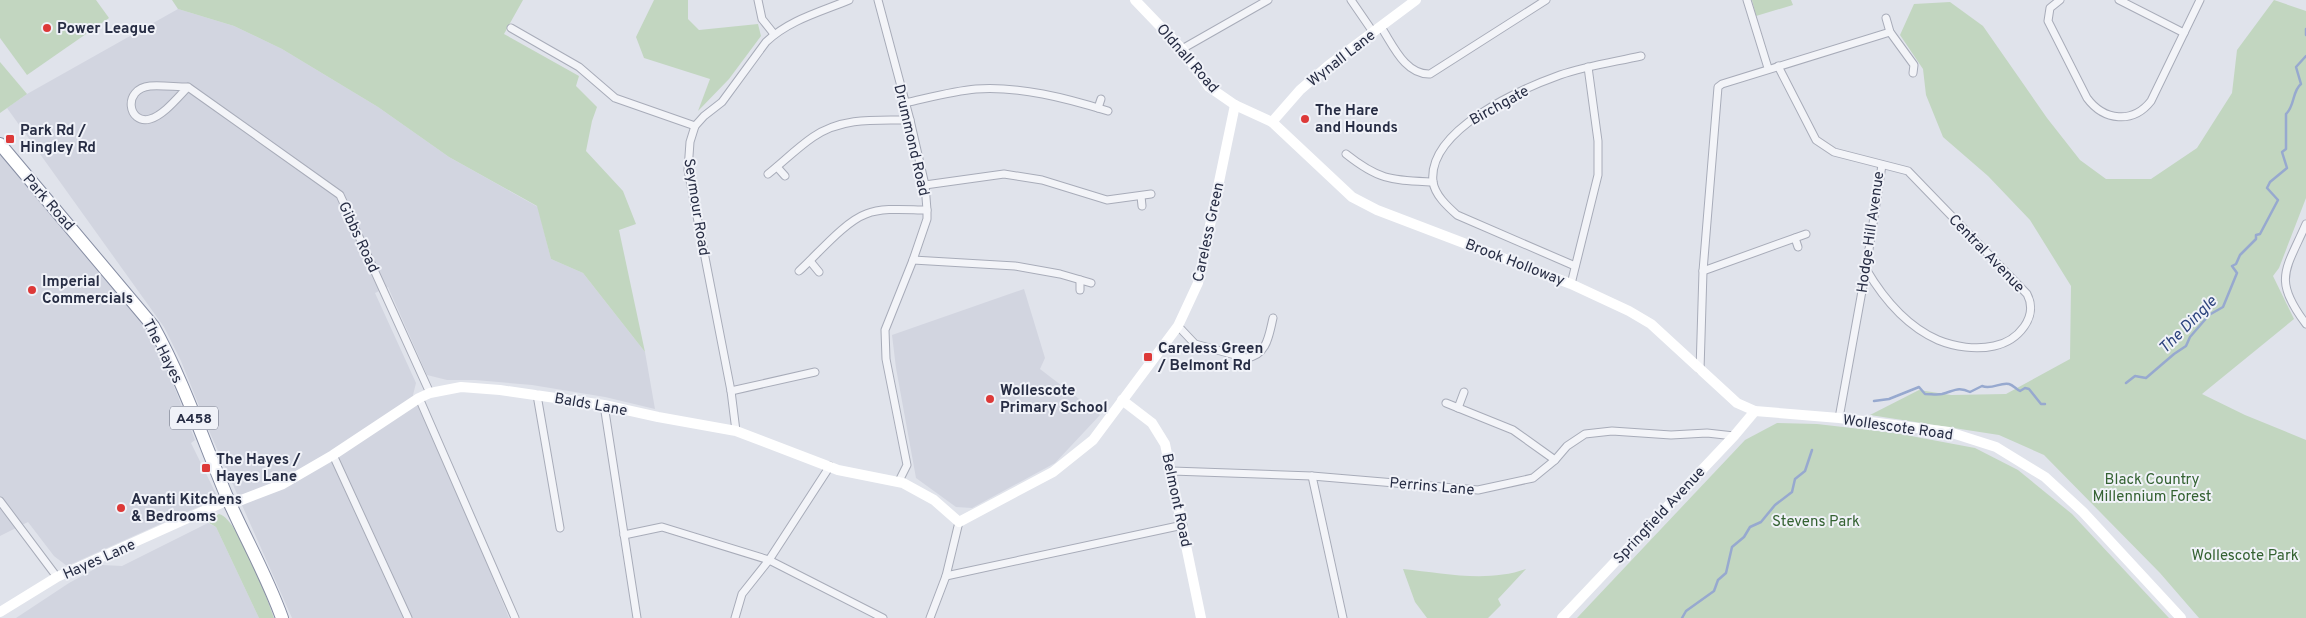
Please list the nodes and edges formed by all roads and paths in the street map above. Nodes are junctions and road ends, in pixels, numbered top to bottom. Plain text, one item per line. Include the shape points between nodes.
1 (758, 0) edge
2 (849, 0) edge
3 (878, 0) edge
4 (1135, 0) edge
5 (1266, 0) edge
6 (1351, 0) edge
7 (1416, 0) edge
8 (1546, 0) edge
9 (1747, 0) edge
10 (2060, 0) edge
11 (2120, 0) edge
12 (2200, 0) edge
13 (1886, 18) dead end
14 (511, 28) dead end
15 (1377, 29) junction
16 (1890, 32) junction
17 (2184, 33) junction
18 (774, 34) junction
19 (1182, 49) junction
20 (1641, 56) dead end
21 (1778, 66) junction
22 (1588, 67) junction
23 (1768, 68) junction
24 (1913, 72) dead end
25 (188, 87) junction
26 (1101, 99) dead end
27 (905, 103) junction
28 (1235, 105) junction
29 (1098, 108) junction
30 (1108, 111) dead end
31 (910, 120) junction
32 (1272, 122) junction
33 (695, 126) junction
34 (0, 144) edge
35 (1346, 154) dead end
36 (1882, 165) junction
37 (777, 166) junction
38 (768, 174) dead end
39 (785, 176) dead end
40 (1433, 182) junction
41 (925, 185) junction
42 (1151, 194) dead end
43 (1141, 196) junction
44 (1142, 206) dead end
45 (927, 210) junction
46 (2306, 224) edge
47 (1806, 234) dead end
48 (78, 236) joint
49 (1795, 238) junction
50 (1798, 246) dead end
51 (913, 260) junction
52 (810, 261) junction
53 (1575, 266) junction
54 (1866, 269) junction
55 (799, 271) dead end
56 (1703, 271) junction
57 (818, 272) dead end
58 (1080, 280) junction
59 (1091, 284) dead end
60 (1571, 284) junction
61 (1080, 290) dead end
62 (1273, 318) dead end
63 (2306, 324) edge
64 (1178, 326) junction
65 (1700, 370) junction
66 (815, 372) dead end
67 (731, 391) junction
68 (1464, 392) dead end
69 (430, 393) junction
70 (537, 395) junction
71 (419, 398) junction
72 (1122, 400) junction
73 (1446, 403) dead end
74 (604, 406) junction
75 (1458, 408) junction
76 (1755, 411) junction
77 (1839, 418) junction
78 (736, 430) junction
79 (1734, 436) junction
80 (334, 454) junction
81 (1555, 460) junction
82 (830, 466) junction
83 (1172, 471) junction
84 (1312, 476) junction
85 (899, 481) junction
86 (0, 501) edge
87 (230, 502) junction
88 (959, 522) junction
89 (1183, 524) junction
90 (560, 528) dead end
91 (624, 535) junction
92 (769, 560) junction
93 (946, 576) junction
94 (57, 577) junction
95 (0, 612) edge
96 (282, 618) edge
97 (408, 618) edge
98 (515, 618) edge
99 (637, 618) edge
100 (735, 618) edge
101 (883, 618) edge
102 (930, 618) edge
103 (1201, 618) edge
104 (1343, 618) edge
105 (1562, 618) edge
106 (2181, 618) edge

1 - 18 street via 762,19
2 - 18 street via 785,26
3 - 27 street, Drummond Road
4 - 19 street, Oldnall Road
5 - 19 street
6 - 15 street
7 - 15 street, Wynall Lane
8 - 15 street via 1430,74 1419,74 1407,66
9 - 23 street
10 - 17 street via 2050,8 2048,21 2086,98 2095,110 2106,114 2122,117 2143,111
11 - 17 street
12 - 17 street
13 - 16 street
14 - 33 street via 579,67 615,98
15 - 32 street, Wynall Lane via 1300,90
16 - 21 street
16 - 24 street via 1914,65
18 - 33 street via 722,102
19 - 28 street, Oldnall Road via 1209,87
20 - 22 street, Birchgate
21 - 23 street
21 - 36 street, Hodge Hill Avenue via 1816,140 1834,152
22 - 40 street, Birchgate via 1560,75 1510,97 1472,119 1444,144 1435,166
22 - 53 street via 1598,141 1598,175
23 - 56 street via 1718,87
25 - 25 street via 150,86 140,89 132,95 133,113 141,119 150,119
25 - 69 street, Gibbs Road via 340,195
26 - 29 street
27 - 29 street via 976,89 1012,89
27 - 31 street, Drummond Road
28 - 32 street, Oldnall Road
28 - 64 street, Careless Green via 1198,283
29 - 30 street
31 - 37 street via 862,120 838,124 815,135
31 - 41 street, Drummond Road
32 - 60 street, Brook Holloway via 1352,196 1377,210
33 - 67 street, Seymour Road via 688,149 688,170
34 - 48 highway, Park Road / A458
35 - 40 street via 1366,169 1391,180
36 - 54 street, Hodge Hill Avenue
36 - 54 street, Central Avenue via 1908,171 2027,294 2031,302 2030,317 2022,329 2001,344 1976,348 1955,346 1921,332 1905,320
37 - 38 street
37 - 39 street
40 - 53 street via 1437,193 1457,215
41 - 43 street via 1004,174 1042,180 1107,200
41 - 45 street, Drummond Road
42 - 43 street
43 - 44 street
45 - 51 street, Drummond Road
45 - 52 street via 858,217
46 - 63 street via 2285,272 2284,282 2292,306
47 - 49 street
48 - 87 highway, The Hayes / A458 via 153,326
49 - 50 street
49 - 56 street
51 - 58 street via 1016,266
51 - 85 street, Drummond Road via 885,330 886,358 907,465
52 - 55 street
52 - 57 street
53 - 60 street
54 - 77 street, Hodge Hill Avenue
56 - 65 street
58 - 59 street
58 - 61 street
60 - 65 street, Brook Holloway via 1651,324
62 - 64 street via 1264,350 1246,358 1195,344
64 - 72 street, Careless Green
65 - 76 street, Brook Holloway via 1737,403
66 - 67 street
67 - 78 street, Seymour Road
68 - 75 street
69 - 70 street, Balds Lane via 461,388
69 - 71 street, Balds Lane
70 - 74 street, Balds Lane
70 - 90 street
71 - 80 street, Balds Lane
71 - 98 street
72 - 83 street, Belmont Road via 1156,428 1165,444
72 - 88 street, Careless Green via 1093,440 1053,472
73 - 75 street
74 - 78 street, Balds Lane
74 - 91 street
75 - 81 street via 1513,430
76 - 77 street, Wollescote Road
76 - 79 street, Springfield Avenue
77 - 106 street, Wollescote Road via 1949,432 1996,447 2045,477 2076,505
78 - 82 street, Balds Lane
79 - 81 street, Perrins Lane via 1612,431 1585,434 1567,446
79 - 105 street, Springfield Avenue
80 - 87 street, Balds Lane via 283,484
80 - 97 street
81 - 84 street, Perrins Lane via 1533,478 1478,490
82 - 85 street, Balds Lane
82 - 92 street
83 - 84 street, Perrins Lane
83 - 89 street, Belmont Road
84 - 104 street
85 - 88 street, Balds Lane via 934,500
86 - 94 street
87 - 94 street, Hayes Lane
87 - 96 highway, The Hayes / A458
88 - 93 street
89 - 93 street
89 - 103 street, Belmont Road
91 - 92 street via 662,527
91 - 99 street
92 - 100 street via 742,594
92 - 101 street
93 - 102 street
94 - 95 street, Hayes Lane

